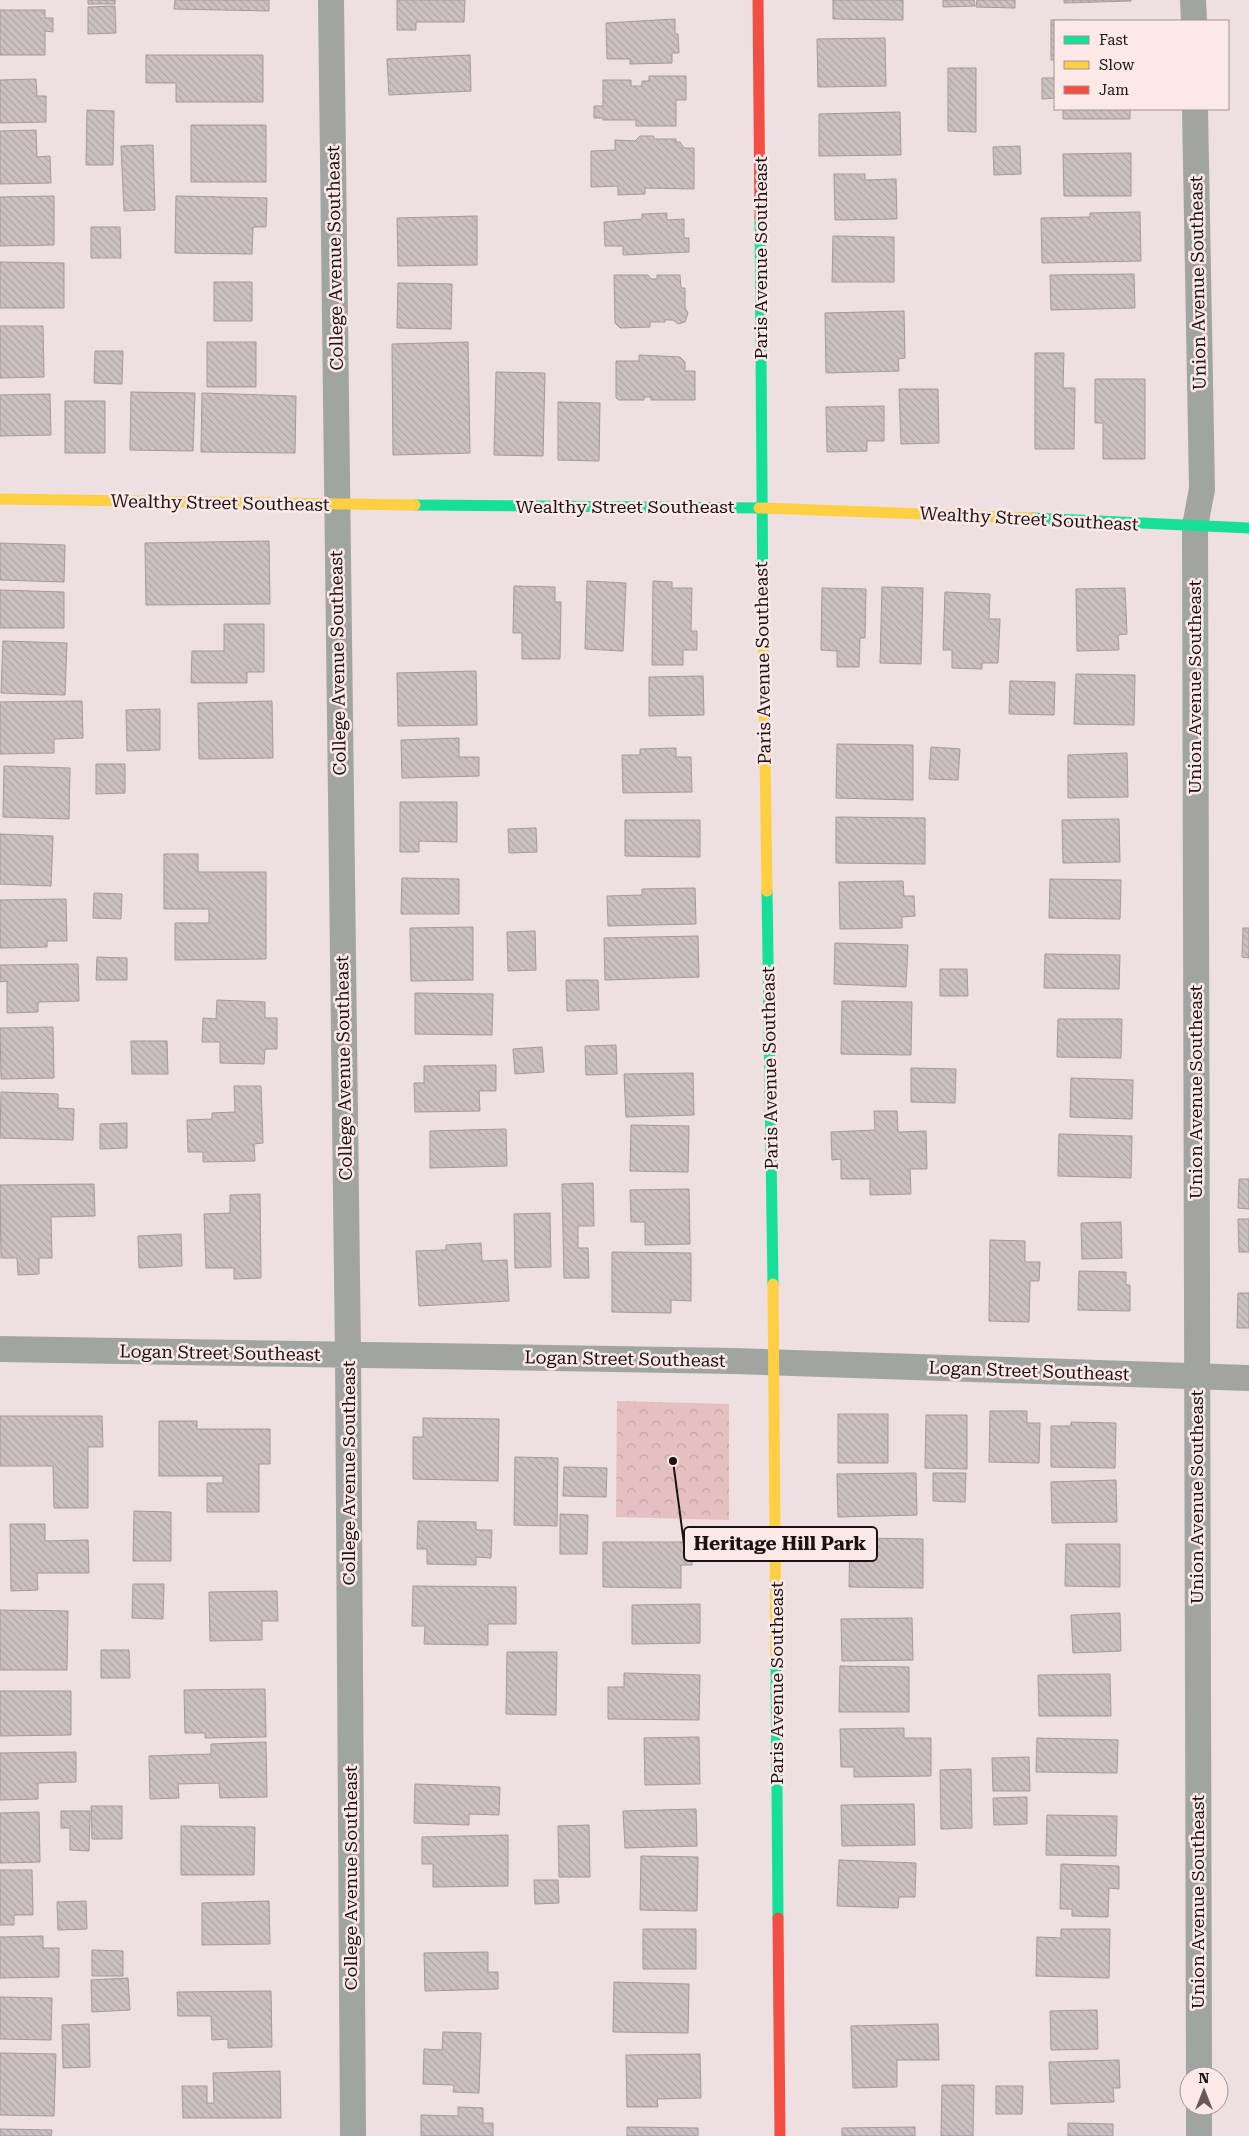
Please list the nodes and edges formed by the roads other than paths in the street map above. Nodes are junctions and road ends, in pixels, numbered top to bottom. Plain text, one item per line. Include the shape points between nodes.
1 (331, 0) edge
2 (758, 0) edge
3 (1193, 0) edge
4 (1194, 20) edge
5 (1195, 110) edge
6 (0, 500) edge
7 (337, 505) junction
8 (762, 508) junction
9 (1195, 526) junction
10 (1249, 528) edge
11 (0, 1349) edge
12 (348, 1355) junction
13 (774, 1362) junction
14 (1196, 1376) junction
15 (1249, 1378) edge
16 (1199, 2066) edge
17 (1199, 2116) edge
18 (353, 2136) edge
19 (780, 2136) edge
20 (1199, 2136) edge

1 - 7 street, College Avenue Southeast
2 - 8 street, Paris Avenue Southeast
3 - 4 street
5 - 9 street, Union Avenue Southeast via 1202,489
6 - 7 street, Wealthy Street Southeast
7 - 8 street, Wealthy Street Southeast
7 - 12 street, College Avenue Southeast
8 - 9 street, Wealthy Street Southeast
8 - 13 street, Paris Avenue Southeast
9 - 10 street, Wealthy Street Southeast
9 - 14 street, Union Avenue Southeast
11 - 12 street, Logan Street Southeast
12 - 13 street, Logan Street Southeast
12 - 18 street, College Avenue Southeast
13 - 14 street, Logan Street Southeast
13 - 19 street, Paris Avenue Southeast
14 - 15 street, Logan Street Southeast
14 - 16 street, Union Avenue Southeast
17 - 20 street

